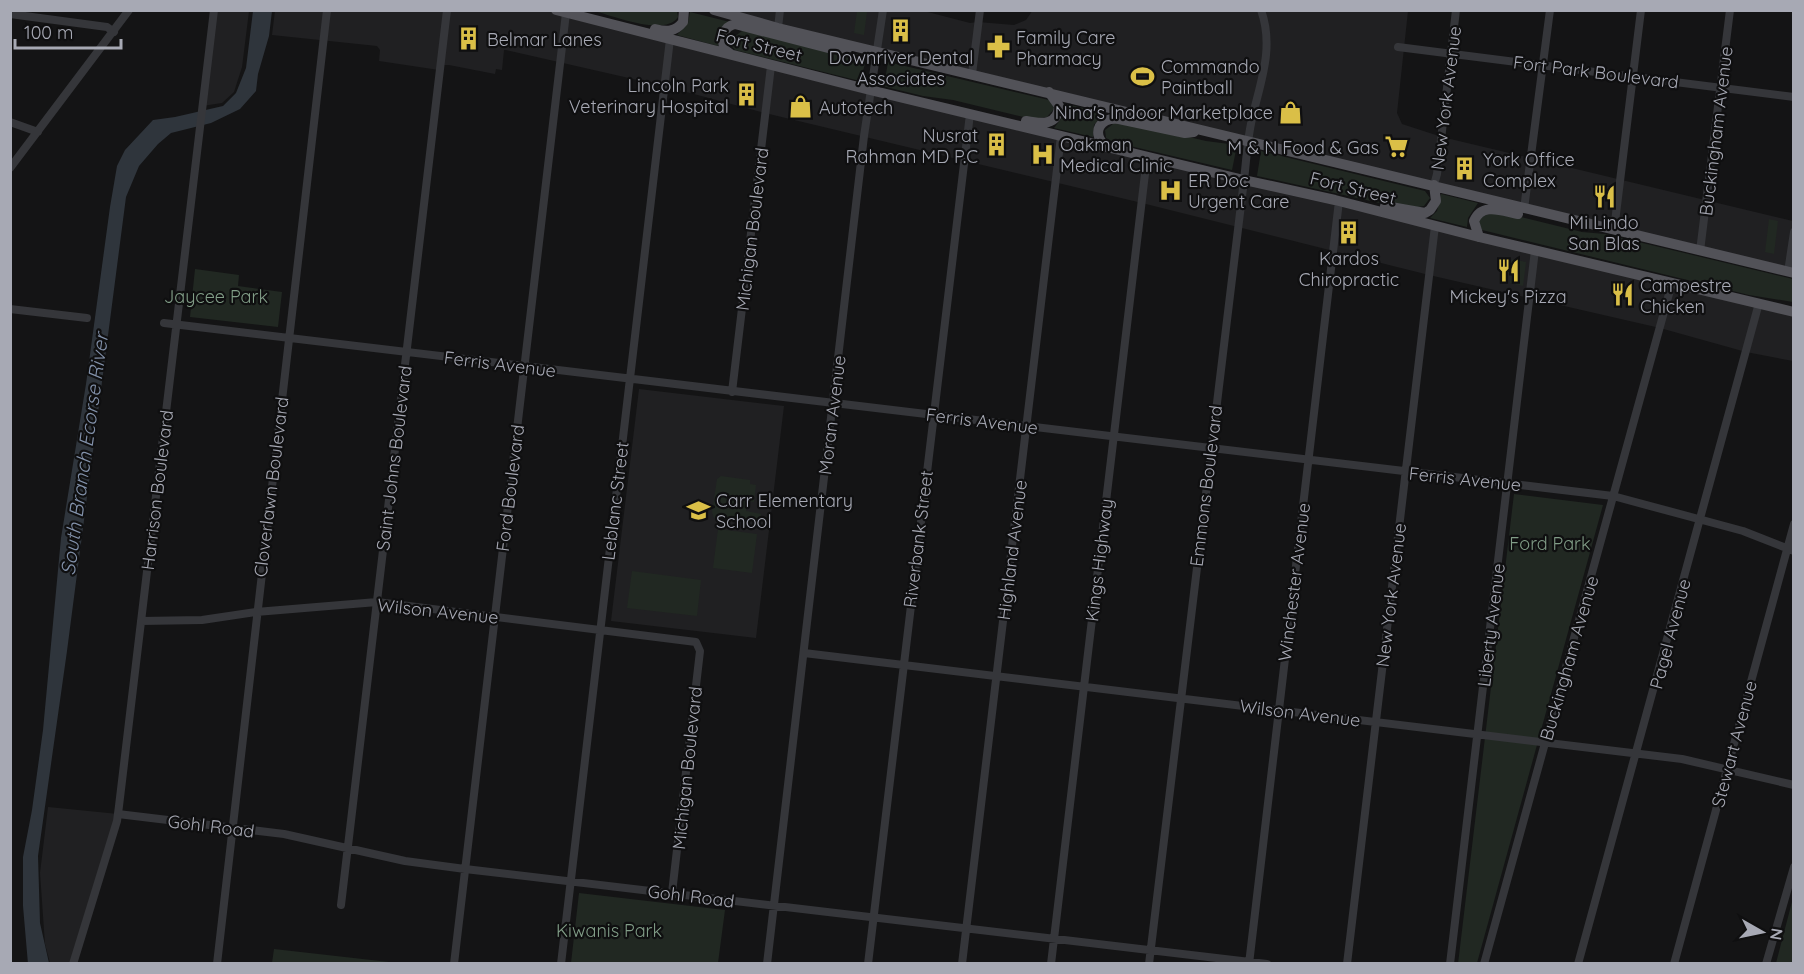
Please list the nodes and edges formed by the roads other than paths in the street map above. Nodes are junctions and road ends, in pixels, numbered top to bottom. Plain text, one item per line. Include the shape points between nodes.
1 (129, 10) edge
2 (214, 10) edge
3 (327, 10) edge
4 (447, 10) edge
5 (579, 10) edge
6 (684, 10) edge
7 (714, 10) edge
8 (780, 10) edge
9 (883, 10) edge
10 (980, 10) edge
11 (1262, 10) edge
12 (1456, 10) edge
13 (1550, 10) edge
14 (1641, 10) edge
15 (1730, 10) edge
16 (564, 11) edge
17 (10, 14) edge
18 (778, 28) junction
19 (114, 32) junction
20 (670, 39) junction
21 (860, 47) junction
22 (1398, 47) dead end
23 (878, 51) junction
24 (1451, 54) junction
25 (734, 56) junction
26 (771, 66) junction
27 (1544, 66) junction
28 (972, 74) junction
29 (1633, 77) junction
30 (1721, 88) junction
31 (870, 90) junction
32 (1055, 96) junction
33 (1794, 97) edge
34 (958, 111) junction
35 (970, 114) junction
36 (10, 122) edge
37 (1203, 130) junction
38 (38, 132) junction
39 (1061, 136) junction
40 (1249, 142) junction
41 (1105, 146) junction
42 (1147, 157) junction
43 (10, 168) edge
44 (1244, 180) junction
45 (1434, 185) junction
46 (1337, 201) junction
47 (1524, 209) junction
48 (1435, 226) junction
49 (1597, 226) junction
50 (1614, 230) junction
51 (1794, 232) edge
52 (1479, 237) junction
53 (1535, 250) junction
54 (1700, 251) junction
55 (1791, 272) edge
56 (1672, 283) junction
57 (1759, 303) junction
58 (1775, 306) junction
59 (1794, 306) edge
60 (10, 309) edge
61 (1794, 312) edge
62 (87, 318) dead end
63 (164, 324) dead end
64 (176, 325) junction
65 (289, 338) junction
66 (406, 352) junction
67 (524, 368) junction
68 (630, 379) junction
69 (732, 392) junction
70 (833, 404) junction
71 (933, 416) junction
72 (1027, 427) junction
73 (1114, 437) junction
74 (1210, 448) junction
75 (1308, 460) junction
76 (1405, 473) junction
77 (1507, 484) junction
78 (1613, 496) junction
79 (1701, 520) junction
80 (1794, 525) edge
81 (1790, 550) edge
82 (377, 602) junction
83 (256, 612) junction
84 (495, 617) junction
85 (141, 621) junction
86 (600, 630) junction
87 (698, 644) joint
88 (804, 653) junction
89 (903, 666) junction
90 (996, 677) junction
91 (1084, 686) junction
92 (1181, 699) junction
93 (1279, 710) junction
94 (1376, 722) junction
95 (1478, 734) junction
96 (1545, 742) junction
97 (1637, 753) junction
98 (1727, 768) junction
99 (1794, 785) edge
100 (118, 814) junction
101 (232, 828) junction
102 (348, 848) junction
103 (1794, 867) edge
104 (465, 869) junction
105 (570, 881) junction
106 (672, 893) junction
107 (341, 904) dead end
108 (774, 905) junction
109 (874, 917) junction
110 (967, 928) junction
111 (1054, 938) junction
112 (1151, 950) junction
113 (1249, 962) edge
114 (73, 963) edge
115 (216, 963) edge
116 (454, 963) edge
117 (561, 963) edge
118 (767, 963) edge
119 (868, 963) edge
120 (962, 963) edge
121 (1051, 963) edge
122 (1149, 963) edge
123 (1267, 963) edge
124 (1347, 963) edge
125 (1450, 963) edge
126 (1484, 963) edge
127 (1578, 963) edge
128 (1674, 963) edge
129 (1767, 963) edge

1 - 19 street
2 - 64 street, Harrison Boulevard
3 - 65 street, Cloverlawn Boulevard
4 - 66 street, Saint Johns Boulevard
5 - 6 main road via 664,32 681,25
7 - 18 main road, Fort Street
8 - 18 street
9 - 23 street, Moran Avenue
10 - 28 street
11 - 40 street, Emmons Boulevard via 1267,56
12 - 24 street, New York Avenue
13 - 27 street
14 - 29 street
15 - 30 street, Buckingham Avenue
16 - 20 main road, Fort Street
16 - 67 street, Ford Boulevard
17 - 19 street via 105,26
18 - 21 main road, Fort Street
19 - 38 street
20 - 25 main road, Fort Street
20 - 68 street, Leblanc Street
21 - 23 main road, Fort Street
21 - 25 main road via 832,49 735,24 722,37 725,50
22 - 24 street, Fort Park Boulevard
23 - 28 main road, Fort Street
23 - 31 street, Moran Avenue
24 - 27 street, Fort Park Boulevard
24 - 45 street, New York Avenue
25 - 26 main road, Fort Street
26 - 31 main road, Fort Street
26 - 69 street, Michigan Boulevard
27 - 29 street, Fort Park Boulevard
27 - 47 street
28 - 32 main road, Fort Street
29 - 30 street, Fort Park Boulevard
29 - 50 street
30 - 33 street, Fort Park Boulevard
30 - 54 street, Buckingham Avenue
31 - 34 main road, Fort Street
31 - 70 street, Moran Avenue
32 - 34 main road via 1058,115 1046,123 974,109
32 - 37 main road, Fort Street
34 - 35 main road, Fort Street
35 - 39 main road, Fort Street
35 - 71 street, Riverbank Street
36 - 38 street
37 - 40 main road, Fort Street
37 - 41 main road via 1185,133 1108,119 1098,130 1098,138
38 - 43 street
39 - 41 main road, Fort Street
39 - 72 street, Highland Avenue
40 - 44 street, Emmons Boulevard
40 - 45 main road, Fort Street
41 - 42 main road, Fort Street
42 - 44 main road, Fort Street
42 - 73 street, Kings Highway
44 - 46 main road, Fort Street
44 - 74 street, Emmons Boulevard
45 - 46 main road via 1436,201 1425,213 1346,198
45 - 47 main road, Fort Street
46 - 48 main road, Fort Street
46 - 75 street, Winchester Avenue
47 - 49 main road, Fort Street
48 - 52 main road, Fort Street
48 - 76 street, New York Avenue
49 - 50 main road, Fort Street
49 - 52 main road via 1577,228 1488,209 1476,215 1474,221
50 - 54 main road, Fort Street
51 - 55 street
52 - 53 main road, Fort Street
53 - 56 main road, Fort Street
53 - 77 street, Liberty Avenue
54 - 55 main road, Fort Street
56 - 57 main road, Fort Street
56 - 78 street, Buckingham Avenue
57 - 58 main road, Fort Street
57 - 79 street, Pagel Avenue
58 - 59 main road
58 - 61 main road, Fort Street
60 - 62 street
63 - 64 street, Ferris Avenue
64 - 65 street, Ferris Avenue
64 - 85 street, Harrison Boulevard
65 - 66 street, Ferris Avenue
65 - 83 street, Cloverlawn Boulevard
66 - 67 street, Ferris Avenue
66 - 82 street, Saint Johns Boulevard
67 - 68 street, Ferris Avenue
67 - 84 street, Ford Boulevard
68 - 69 street, Ferris Avenue
68 - 86 street, Leblanc Street
69 - 70 street, Ferris Avenue
70 - 71 street, Ferris Avenue
70 - 88 street, Moran Avenue
71 - 72 street, Ferris Avenue
71 - 89 street, Riverbank Street
72 - 73 street, Ferris Avenue
72 - 90 street, Highland Avenue
73 - 74 street, Ferris Avenue
73 - 91 street, Kings Highway
74 - 75 street, Ferris Avenue
74 - 92 street, Emmons Boulevard
75 - 76 street, Ferris Avenue
75 - 93 street, Winchester Avenue
76 - 77 street, Ferris Avenue
76 - 94 street, New York Avenue
77 - 78 street, Ferris Avenue
77 - 95 street, Liberty Avenue
78 - 79 street, Ferris Avenue
78 - 96 street, Buckingham Avenue
79 - 81 street, Ferris Avenue
79 - 97 street, Pagel Avenue
80 - 81 street, Stewart Avenue
81 - 98 street, Stewart Avenue
82 - 83 street, Wilson Avenue
82 - 84 street, Wilson Avenue
82 - 102 street, Saint Johns Boulevard
83 - 85 street, Wilson Avenue via 202,620
83 - 101 street, Cloverlawn Boulevard
84 - 86 street, Wilson Avenue
84 - 104 street, Ford Boulevard
85 - 100 street, Harrison Boulevard
86 - 87 street, Wilson Avenue
86 - 105 street, Leblanc Street
87 - 106 street, Michigan Boulevard
88 - 89 street, Wilson Avenue
88 - 108 street, Moran Avenue
89 - 90 street, Wilson Avenue
89 - 109 street, Riverbank Street
90 - 91 street, Wilson Avenue
90 - 110 street, Highland Avenue
91 - 92 street, Wilson Avenue
91 - 111 street, Kings Highway
92 - 93 street, Wilson Avenue
92 - 112 street, Emmons Boulevard
93 - 94 street, Wilson Avenue
93 - 113 street, Winchester Avenue
94 - 95 street, Wilson Avenue
94 - 124 street, New York Avenue
95 - 96 street, Wilson Avenue
95 - 125 street, Liberty Avenue
96 - 97 street, Wilson Avenue
96 - 126 street, Buckingham Avenue
97 - 98 street, Wilson Avenue
97 - 127 street, Pagel Avenue
98 - 99 street, Wilson Avenue
98 - 128 street, Stewart Avenue
100 - 101 street, Gohl Road
100 - 114 street, Harrison Boulevard
101 - 102 street, Gohl Road
101 - 115 street, Cloverlawn Boulevard
102 - 104 street, Gohl Road
102 - 107 street, Saint Johns Boulevard
103 - 129 street
104 - 105 street, Gohl Road
104 - 116 street, Ford Boulevard
105 - 106 street, Gohl Road
105 - 117 street, Leblanc Street
106 - 108 street, Gohl Road
108 - 109 street, Gohl Road
108 - 118 street, Moran Avenue
109 - 110 street, Gohl Road
109 - 119 street, Riverbank Street
110 - 111 street, Gohl Road
110 - 120 street, Highland Avenue
111 - 112 street, Gohl Road
111 - 121 street, Kings Highway
112 - 113 street, Gohl Road
112 - 122 street, Emmons Boulevard
113 - 123 street, Gohl Road

